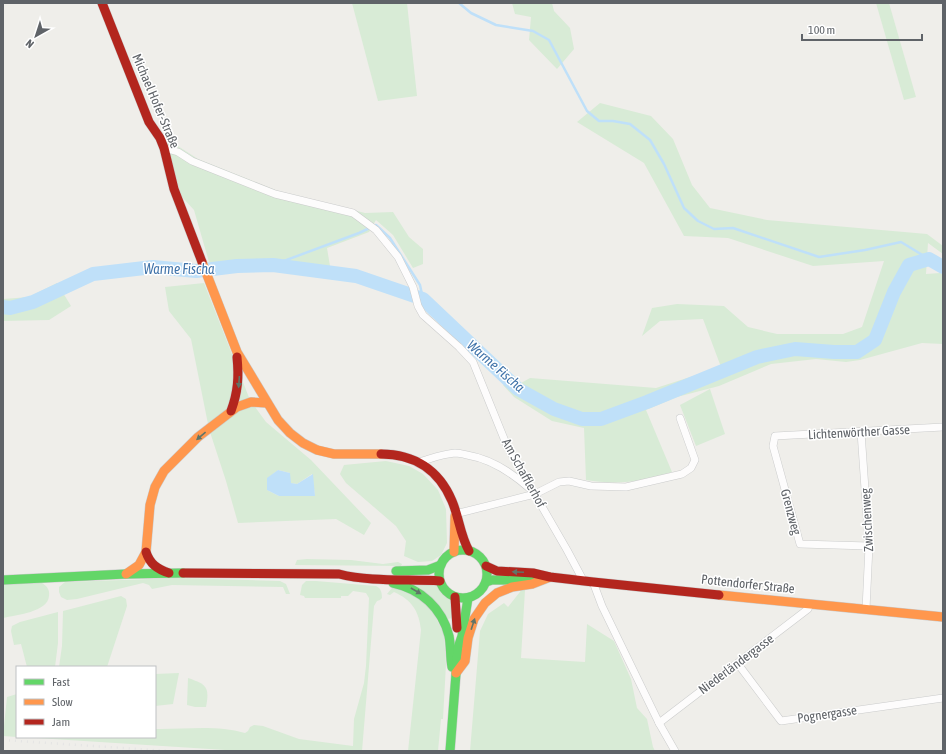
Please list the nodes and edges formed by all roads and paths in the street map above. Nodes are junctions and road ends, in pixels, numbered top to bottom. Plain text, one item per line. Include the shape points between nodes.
1 (102, 3) edge
2 (164, 148) junction
3 (237, 352) junction
4 (267, 403) junction
5 (231, 411) junction
6 (680, 418) dead end
7 (943, 427) edge
8 (861, 432) junction
9 (775, 436) joint
10 (418, 462) junction
11 (535, 494) junction
12 (455, 514) junction
13 (869, 546) junction
14 (469, 551) junction
15 (146, 552) junction
16 (454, 552) junction
17 (441, 565) junction
18 (486, 566) junction
19 (126, 574) junction
20 (171, 574) junction
21 (339, 574) junction
22 (550, 577) junction
23 (365, 578) junction
24 (3, 580) edge
25 (583, 580) junction
26 (440, 581) junction
27 (486, 582) junction
28 (593, 582) junction
29 (455, 597) junction
30 (468, 598) junction
31 (810, 604) junction
32 (866, 609) junction
33 (943, 617) edge
34 (458, 648) junction
35 (738, 664) junction
36 (456, 674) junction
37 (943, 698) edge
38 (659, 723) junction
39 (450, 751) edge
40 (675, 751) edge

1 - 2 main road, Michael Hofer-Straße via 149,122
2 - 3 main road, Michael Hofer-Straße via 174,189
2 - 11 street, Am Schafflerhof via 178,152 192,162 275,194 353,214 376,230 398,257 423,315 474,362 507,446
3 - 4 main road
3 -> 5 main road via 240,384
4 - 5 main road via 246,403
4 - 10 main road via 290,433 317,450 334,454 402,456
5 -> 15 main road via 177,456 159,478 150,508
6 - 11 street via 695,460 691,468 682,474 626,487 559,482
7 - 8 street, Lichtenwörther Gasse
8 - 9 street, Lichtenwörther Gasse
8 - 13 street, Zwischenweg
9 - 13 street, Grenzweg via 773,446 800,544
10 - 11 street via 456,453 478,457 501,467
10 - 12 main road via 433,473 444,486
11 - 12 street
11 - 25 street, Am Schafflerhof
12 - 14 main road
12 - 16 main road
13 - 32 street, Zwischenweg
14 - 16 main road
14 - 18 main road via 479,556
15 - 19 main road via 141,563
15 - 20 main road via 153,566
16 - 17 main road
17 - 21 main road via 428,570 361,570
17 - 26 main road
22 -> 18 main road, Pottendorfer Straße via 533,573 497,571
18 - 27 main road
19 - 20 main road
19 - 24 main road
20 - 21 main road
21 - 23 main road
22 - 25 main road, Pottendorfer Straße
22 - 27 main road, Pottendorfer Straße
36 -> 22 main road via 465,661 474,619 485,603 512,587 532,584
23 - 26 main road
23 -> 36 main road via 412,588 433,604 447,628 450,661
25 - 28 main road, Pottendorfer Straße
26 - 29 main road via 443,588
27 - 30 main road via 480,592
28 - 31 main road, Pottendorfer Straße
28 - 38 street via 602,606
29 - 30 main road
29 - 34 main road
30 - 34 main road
31 - 32 main road, Pottendorfer Straße
31 - 35 street, Niederländergasse via 808,610
32 - 33 main road, Pottendorfer Straße
34 - 36 main road
35 - 37 street, Pognergasse via 781,721
35 - 38 street, Niederländergasse
36 - 39 main road
38 - 40 street

